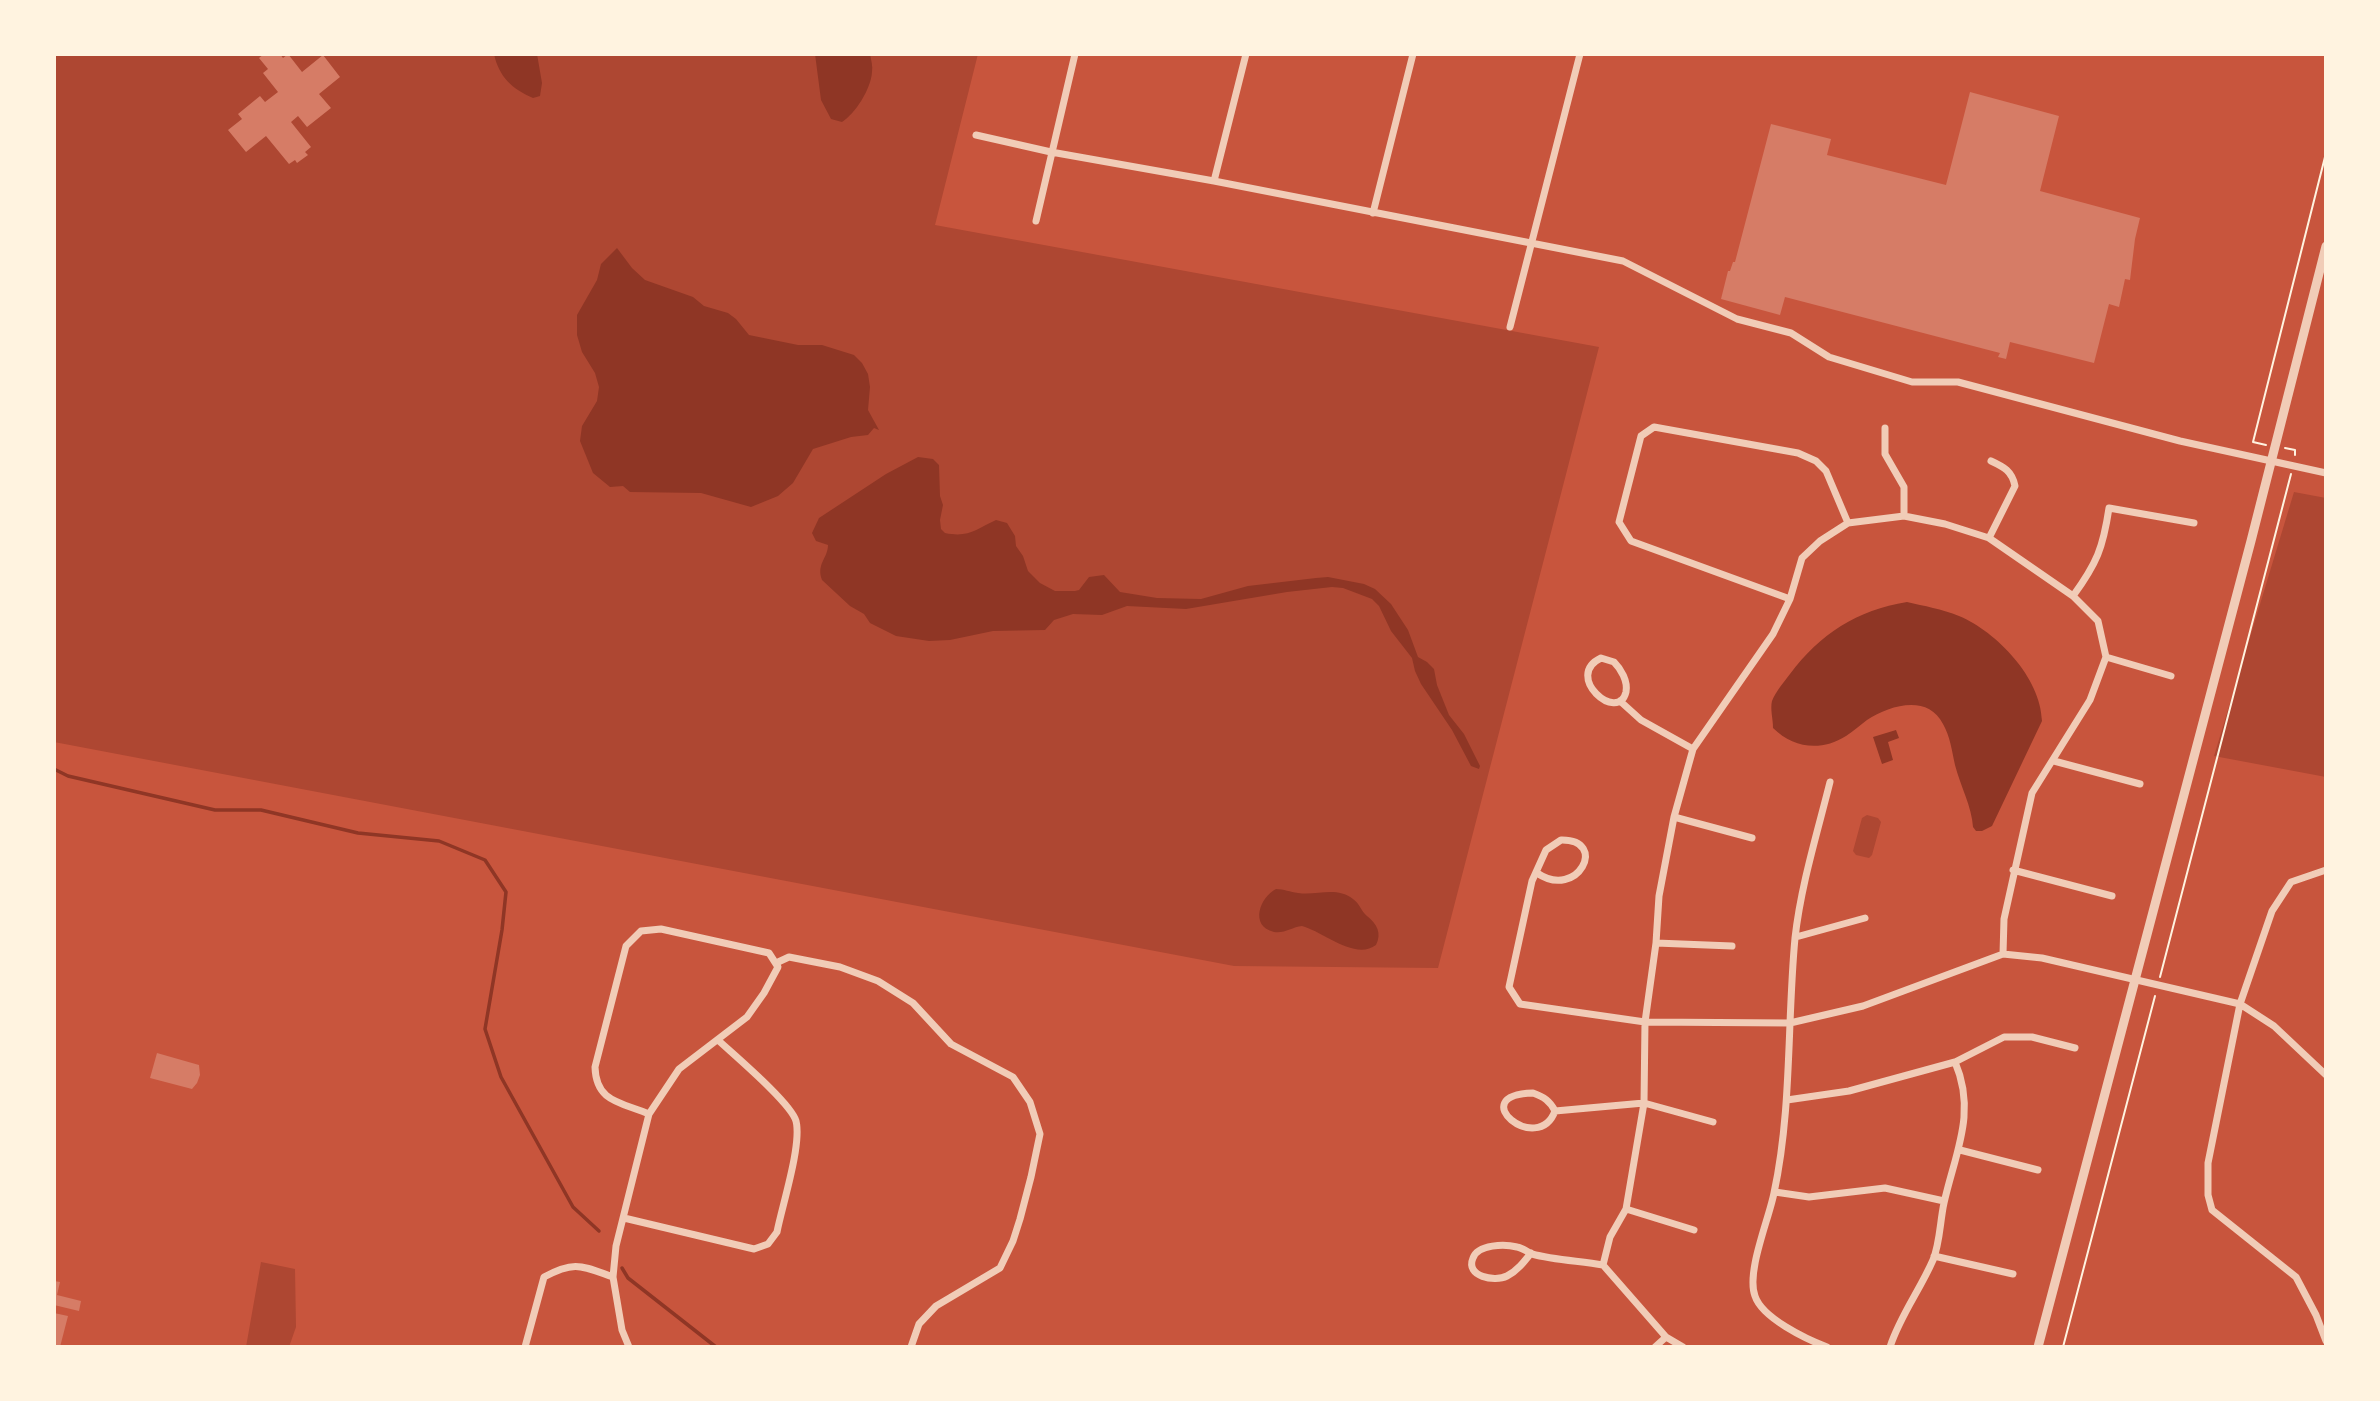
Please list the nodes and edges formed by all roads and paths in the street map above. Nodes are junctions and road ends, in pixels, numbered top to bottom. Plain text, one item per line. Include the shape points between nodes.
1 (1075, 54) edge
2 (1246, 54) edge
3 (1412, 54) edge
4 (1580, 54) edge
5 (976, 135) dead end
6 (1051, 152) junction
7 (2326, 153) edge
8 (1214, 181) junction
9 (1373, 212) junction
10 (1036, 221) dead end
11 (1532, 243) junction
12 (2326, 246) edge
13 (1510, 327) dead end
14 (1885, 428) dead end
15 (2253, 442) dead end
16 (1991, 461) dead end
17 (2271, 462) junction
18 (2326, 473) edge
19 (2288, 486) dead end
20 (1904, 516) junction
21 (1848, 523) junction
22 (2194, 523) dead end
23 (1989, 538) junction
24 (2073, 596) junction
25 (1790, 598) junction
26 (2106, 657) junction
27 (2171, 676) dead end
28 (1620, 701) junction
29 (1693, 748) junction
30 (2054, 761) junction
31 (1830, 782) dead end
32 (2140, 784) dead end
33 (1674, 817) junction
34 (1752, 838) dead end
35 (2013, 870) junction
36 (2326, 870) edge
37 (1537, 873) junction
38 (2112, 896) dead end
39 (1865, 918) dead end
40 (1796, 937) junction
41 (1656, 943) junction
42 (1732, 946) dead end
43 (2003, 954) junction
44 (777, 965) junction
45 (2134, 980) junction
46 (2158, 985) junction
47 (2240, 1004) junction
48 (1644, 1022) junction
49 (1790, 1023) junction
50 (718, 1040) junction
51 (2075, 1048) dead end
52 (1955, 1062) junction
53 (2326, 1075) edge
54 (1787, 1100) junction
55 (1644, 1103) junction
56 (1555, 1111) junction
57 (649, 1114) junction
58 (1713, 1122) dead end
59 (1960, 1150) junction
60 (2038, 1170) dead end
61 (1775, 1192) junction
62 (1944, 1202) junction
63 (1626, 1209) junction
64 (624, 1218) junction
65 (1694, 1230) dead end
66 (1531, 1253) junction
67 (1934, 1256) junction
68 (1602, 1265) junction
69 (2013, 1275) dead end
70 (613, 1277) junction
71 (1666, 1337) junction
72 (2326, 1341) edge
73 (525, 1347) edge
74 (628, 1347) edge
75 (911, 1347) edge
76 (1655, 1347) edge
77 (1683, 1347) edge
78 (1827, 1347) edge
79 (1890, 1347) edge
80 (2038, 1347) edge
81 (2063, 1347) edge

1 - 6 street
2 - 8 street
3 - 9 street
4 - 11 street
5 - 6 street
6 - 8 street
6 - 10 street
7 - 15 path
8 - 9 street
9 - 11 street
11 - 13 street
11 - 17 street via 1623,261 1737,318 1791,333 1829,358 1912,382 1958,382
12 - 17 street
14 - 20 street via 1885,454 1905,487
16 - 23 street via 2008,469 2015,486
17 - 18 street
17 - 45 street
19 - 46 path
20 - 21 street
20 - 23 street
21 - 25 street via 1802,558
21 - 25 street via 1826,471 1798,453 1654,427 1641,436 1619,522 1631,541
22 - 24 street via 2109,508 2094,566
23 - 24 street
24 - 26 street via 2098,621
25 - 29 street via 1773,634
26 - 27 street
26 - 30 street via 2090,699
28 - 28 street via 1626,682 1618,666 1606,658 1593,662 1587,674 1598,696 1612,704
28 - 29 street via 1641,720
29 - 33 street
30 - 32 street
30 - 35 street via 2032,793
31 - 40 street via 1806,874
33 - 34 street
33 - 41 street via 1659,896
35 - 38 street
35 - 43 street
36 - 47 street via 2291,882 2272,912
37 - 37 street via 1556,881 1576,875 1586,862 1585,852 1575,842 1557,841 1544,854
37 - 48 street via 1509,987 1520,1004
39 - 40 street
40 - 49 street
41 - 42 street
41 - 48 street
43 - 45 street via 2042,958
43 - 49 street via 1863,1006
44 - 50 street via 747,1017
44 - 57 street via 769,953 661,929 641,931 626,947 595,1067 596,1083 604,1095
44 - 75 street via 789,957 840,967 878,981 913,1003 951,1044 1013,1077 1030,1102 1040,1134 1013,1241 1000,1268 936,1307 919,1325
45 - 46 street
45 - 80 street
46 - 47 street
46 - 81 path
47 - 53 street via 2274,1026
47 - 72 street via 2208,1163 2208,1195 2212,1210 2296,1278
48 - 49 street
48 - 55 street
49 - 54 street
50 - 57 street via 679,1069
50 - 64 street via 796,1119 797,1139 777,1232 768,1244 754,1249
51 - 52 street via 2032,1037 2004,1037
52 - 54 street via 1849,1091
52 - 59 street via 1966,1102
54 - 61 street
55 - 56 street
55 - 58 street
55 - 63 street
56 - 56 street via 1546,1098 1534,1093 1518,1094 1504,1104 1510,1121 1530,1128 1549,1122
57 - 64 street
59 - 60 street
59 - 62 street
61 - 62 street via 1809,1198 1885,1188
61 - 78 street via 1752,1277 1755,1296 1765,1313
62 - 67 street
63 - 65 street
63 - 68 street via 1610,1237
64 - 70 street
66 - 66 street via 1503,1245 1480,1250 1471,1262 1482,1277 1505,1278
66 - 68 street
67 - 69 street
67 - 79 street
68 - 71 street
70 - 73 street via 577,1265 544,1278
70 - 74 street
71 - 76 street
71 - 77 street

